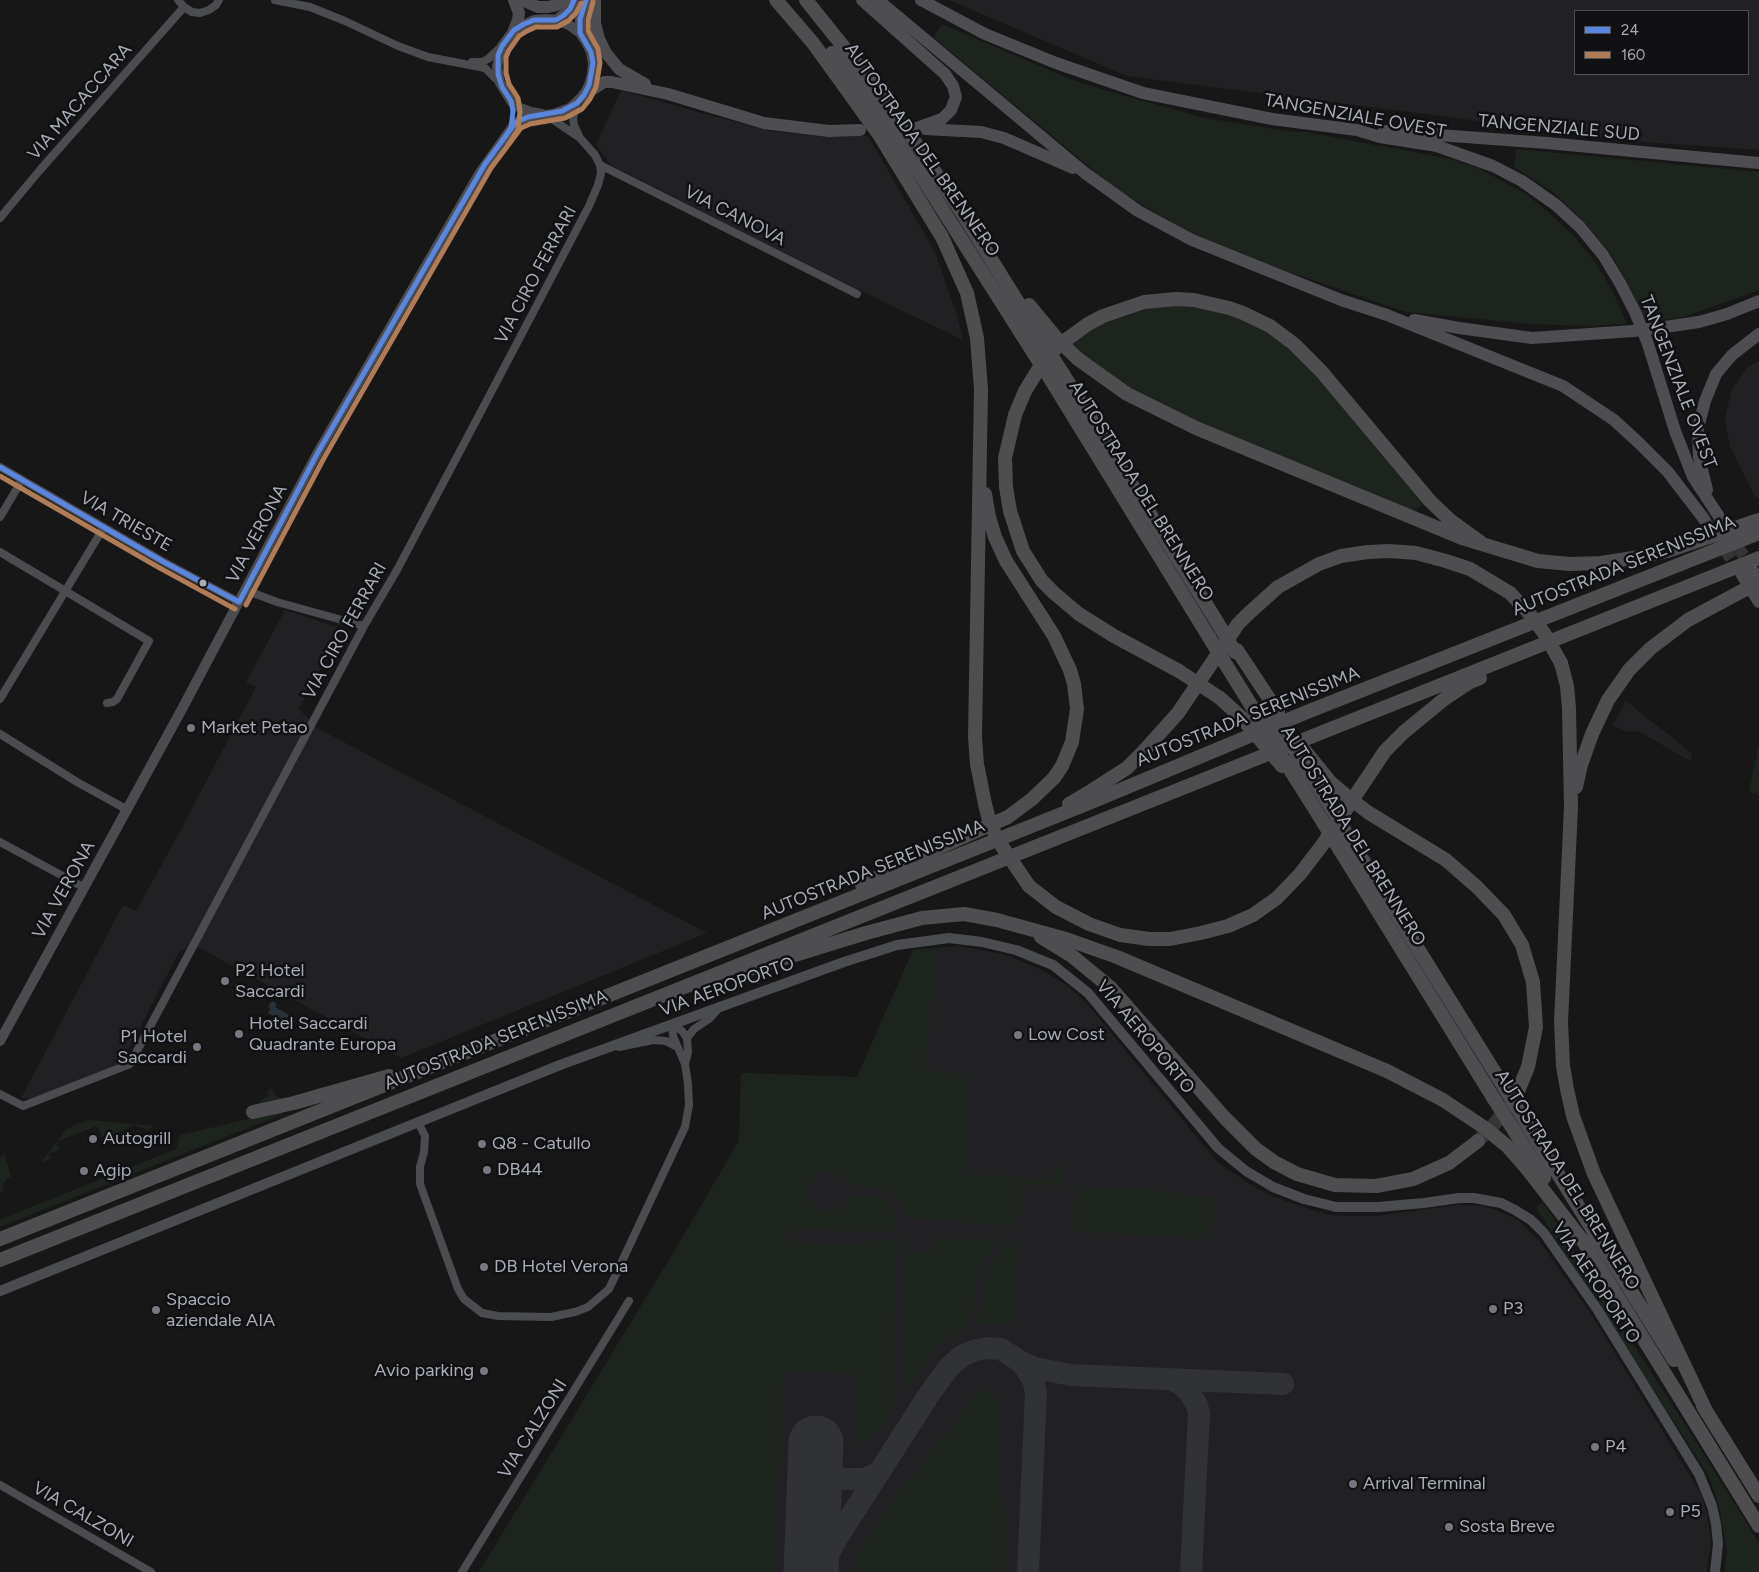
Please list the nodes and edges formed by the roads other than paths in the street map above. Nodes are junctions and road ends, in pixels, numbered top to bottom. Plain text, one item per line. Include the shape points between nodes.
1 (178, 0) edge
2 (219, 0) edge
3 (275, 0) edge
4 (514, 0) edge
5 (522, 0) edge
6 (565, 0) edge
7 (574, 0) edge
8 (586, 0) edge
9 (594, 0) edge
10 (776, 0) edge
11 (787, 0) edge
12 (806, 0) edge
13 (862, 0) edge
14 (878, 0) edge
15 (921, 0) edge
16 (936, 0) edge
17 (184, 7) junction
18 (556, 20) junction
19 (514, 30) junction
20 (580, 33) junction
21 (984, 34) junction
22 (502, 46) junction
23 (462, 63) junction
24 (500, 83) junction
25 (668, 94) junction
26 (580, 99) junction
27 (511, 101) junction
28 (544, 114) junction
29 (511, 128) junction
30 (860, 130) dead end
31 (1356, 130) junction
32 (580, 138) junction
33 (1759, 163) edge
34 (600, 165) junction
35 (1085, 174) junction
36 (0, 218) edge
37 (989, 256) junction
38 (857, 294) dead end
39 (1759, 301) edge
40 (1759, 307) edge
41 (1387, 315) junction
42 (1699, 322) junction
43 (1759, 334) edge
44 (1044, 356) junction
45 (1057, 377) junction
46 (980, 461) junction
47 (0, 467) edge
48 (22, 480) junction
49 (0, 516) edge
50 (1704, 519) tunnel mouth
51 (1759, 520) edge
52 (104, 527) junction
53 (1759, 533) edge
54 (1480, 542) junction
55 (0, 552) edge
56 (1759, 558) edge
57 (1753, 578) edge
58 (245, 590) junction
59 (66, 591) junction
60 (239, 602) junction
61 (1759, 602) edge
62 (1633, 608) junction
63 (364, 626) junction
64 (0, 699) edge
65 (107, 703) dead end
66 (0, 734) edge
67 (1301, 753) junction
68 (1283, 763) junction
69 (1571, 807) junction
70 (126, 809) junction
71 (1017, 832) junction
72 (0, 842) edge
73 (83, 887) junction
74 (1026, 927) junction
75 (740, 943) junction
76 (652, 998) junction
77 (721, 1006) junction
78 (672, 1024) junction
79 (687, 1038) junction
80 (0, 1041) edge
81 (677, 1047) junction
82 (595, 1051) junction
83 (685, 1064) junction
84 (422, 1071) junction
85 (1512, 1092) junction
86 (0, 1094) edge
87 (253, 1112) dead end
88 (418, 1122) junction
89 (1478, 1141) tunnel mouth
90 (0, 1240) edge
91 (1586, 1245) junction
92 (0, 1260) edge
93 (0, 1291) edge
94 (629, 1302) dead end
95 (1707, 1413) junction
96 (0, 1484) edge
97 (1759, 1496) edge
98 (1759, 1526) edge
99 (151, 1572) edge
100 (462, 1572) edge
101 (1716, 1572) edge

1 - 17 street
2 - 17 street via 209,10 200,13
3 - 23 street via 310,7 398,46
4 - 19 highway via 518,13
5 - 6 highway via 538,7 548,7
7 - 18 street via 570,9
8 - 20 street via 580,19
9 - 25 highway via 594,23 606,53 626,74
10 - 46 highway via 813,43 880,136 942,237 967,293 978,338
11 - 44 highway, AUTOSTRADA DEL BRENNERO via 861,90 999,296
12 - 37 highway, AUTOSTRADA DEL BRENNERO via 884,98
13 - 35 highway via 945,74 953,86 956,97 951,110 942,119 917,128 981,132 1004,138
14 - 35 highway, TANGENZIALE OVEST
15 - 21 highway, TANGENZIALE OVEST
16 - 21 highway
17 - 36 street, VIA MACACCARA
18 - 19 street via 534,20
18 - 20 street
19 - 22 street
20 - 26 street via 589,47 593,63 589,85
21 - 31 highway, TANGENZIALE OVEST via 1056,64 1143,93 1272,119
22 - 23 street via 482,62
22 - 24 street via 497,66
23 - 24 street via 485,68
24 - 27 street
25 - 26 highway via 604,82
25 - 30 highway via 764,123 828,131
26 - 28 street via 562,111
26 - 32 street via 573,118
27 - 28 street via 520,108
27 - 29 street
28 - 29 street via 522,118
28 - 32 street
29 - 58 street, VIA VERONA via 479,174 382,340
31 - 33 highway, TANGENZIALE SUD via 1404,131
31 - 43 highway, TANGENZIALE OVEST via 1437,146 1493,166 1522,181 1580,227 1603,255 1635,312 1693,477 1714,510 1703,480 1698,428 1716,374 1738,349
32 - 34 street
34 - 38 street, VIA CANOVA
34 - 63 street, VIA CIRO FERRARI via 598,185 589,206
35 - 41 highway, TANGENZIALE OVEST via 1138,211 1192,240 1341,300
37 - 44 highway, AUTOSTRADA DEL BRENNERO
37 - 54 highway, bridge via 1058,340 1126,394 1179,420 1462,538
39 - 42 highway
40 - 42 highway via 1719,320
41 - 42 highway, bridge via 1532,338 1633,331
41 - 50 highway, TANGENZIALE OVEST via 1563,386 1614,420 1640,443 1668,472
44 - 45 highway, AUTOSTRADA DEL BRENNERO, bridge
45 - 67 highway, AUTOSTRADA DEL BRENNERO, bridge
45 - 68 highway, AUTOSTRADA DEL BRENNERO, bridge
46 - 62 highway, bridge via 975,737 977,764 989,820 1029,886 1056,907 1120,935 1170,939 1228,926 1253,915 1300,874 1385,751 1424,714 1470,682 1560,645
46 - 75 highway via 995,537 1006,561 1064,654 1074,684 1075,724 1062,766 1046,787 1008,817
47 - 48 street, VIA TRIESTE
48 - 49 street
48 - 52 street, VIA TRIESTE
51 - 54 highway via 1646,556 1601,563 1538,561
52 - 59 street
52 - 60 street, VIA TRIESTE
53 - 71 highway, AUTOSTRADA SERENISSIMA via 1307,712
54 - 68 highway, bridge via 1451,522 1430,501 1321,371 1294,344 1270,326 1230,308 1194,300 1144,302 1103,316 1081,329 1043,362 1015,415 1005,458 1008,505 1023,551 1054,594 1114,636 1179,671 1220,698
55 - 59 street
56 - 62 highway, AUTOSTRADA SERENISSIMA
57 - 61 highway
57 - 69 highway, bridge via 1742,591 1688,620 1651,648 1629,670 1608,700 1592,734
58 - 60 street, VIA VERONA
58 - 63 street
59 - 64 street
59 - 65 street via 149,641 117,699
60 - 70 street, VIA VERONA
62 - 76 highway, AUTOSTRADA SERENISSIMA
63 - 86 street, VIA CIRO FERRARI via 130,1064 23,1106
66 - 70 street
67 - 85 highway, AUTOSTRADA DEL BRENNERO, bridge via 1349,838
67 - 85 highway, bridge via 1348,798 1446,860 1504,915 1522,945 1533,982 1536,1027 1528,1067
68 - 91 highway, AUTOSTRADA DEL BRENNERO, bridge
69 - 71 highway, bridge via 1567,686 1561,664 1544,633 1510,593 1470,569 1416,553 1389,551 1341,556 1319,564 1278,587 1238,624 1178,713 1127,768
69 - 95 highway via 1561,1022 1563,1066 1573,1116 1594,1174
70 - 73 street, VIA VERONA
71 - 75 highway, AUTOSTRADA SERENISSIMA
72 - 73 street
73 - 80 street, VIA VERONA
74 - 76 highway via 964,914 922,918
74 - 89 highway via 1072,956 1111,988 1224,1117 1262,1153 1297,1174 1335,1186 1376,1186 1413,1179 1449,1163
74 - 91 highway via 1118,957 1388,1071 1443,1100 1507,1146
75 - 84 highway, AUTOSTRADA SERENISSIMA
76 - 92 highway, AUTOSTRADA SERENISSIMA
77 - 78 street, VIA AEROPORTO
77 - 79 street
77 - 101 street, VIA AEROPORTO via 897,945 949,938 1016,950 1053,966 1088,993 1218,1148 1246,1171 1273,1187 1336,1207 1378,1207 1474,1198 1515,1210 1544,1233 1571,1270 1699,1474 1712,1506 1718,1544
78 - 79 street
78 - 81 street
78 - 82 street, VIA AEROPORTO
79 - 83 street
81 - 82 street via 666,1041 653,1040
81 - 83 street
82 - 88 street, VIA AEROPORTO
83 - 88 street via 689,1105 685,1127 610,1289 588,1307 562,1315 531,1318 498,1316 482,1313 464,1299 420,1184 425,1136
84 - 87 highway via 378,1078
84 - 90 highway, AUTOSTRADA SERENISSIMA
85 - 95 highway, AUTOSTRADA DEL BRENNERO, bridge via 1525,1121
88 - 93 street, VIA AEROPORTO
91 - 98 highway, AUTOSTRADA DEL BRENNERO
94 - 100 street, VIA CALZONI
95 - 97 highway, AUTOSTRADA DEL BRENNERO
96 - 99 street, VIA CALZONI

